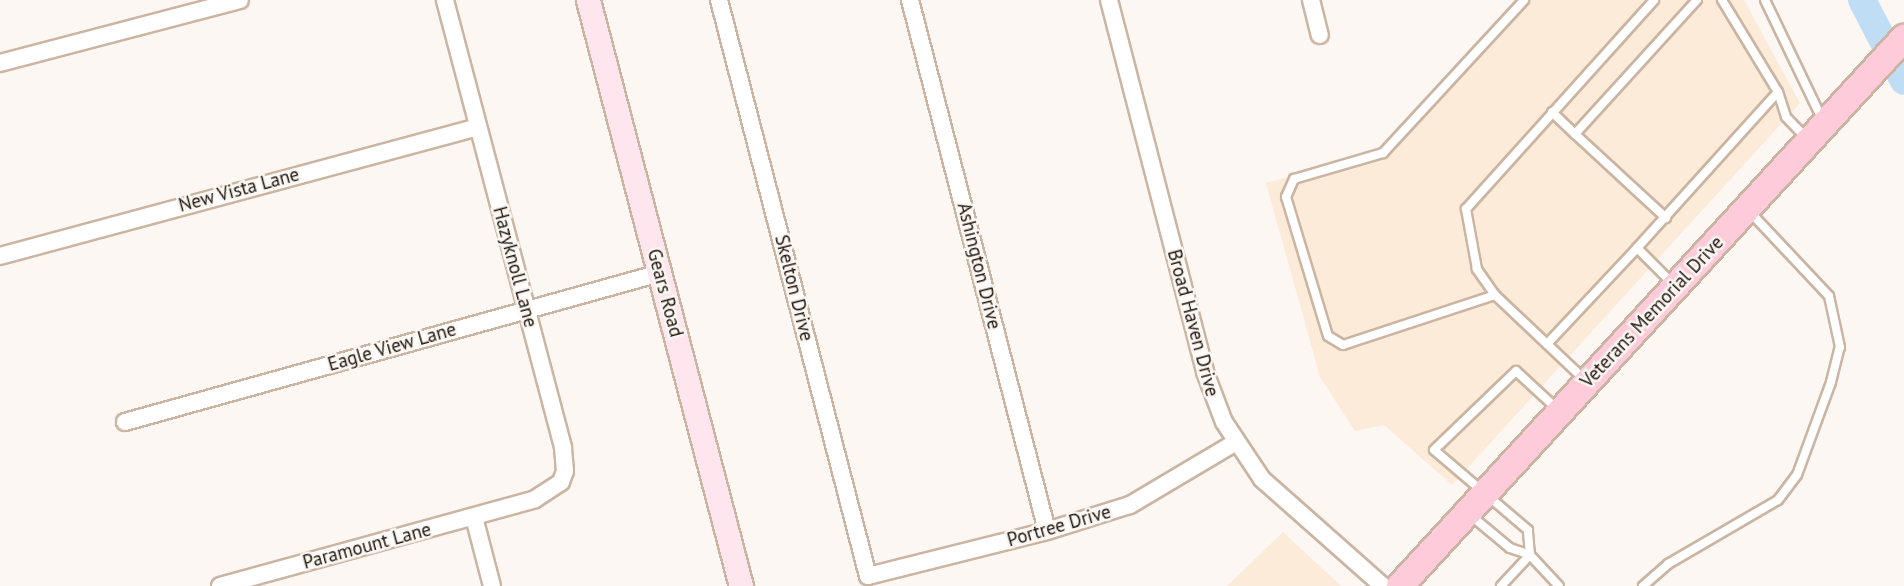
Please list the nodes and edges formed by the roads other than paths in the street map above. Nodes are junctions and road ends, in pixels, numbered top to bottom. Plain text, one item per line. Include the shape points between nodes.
1 (240, 0) edge
2 (444, 0) edge
3 (588, 0) edge
4 (719, 0) edge
5 (910, 0) edge
6 (1109, 0) edge
7 (1311, 0) edge
8 (1524, 0) edge
9 (1654, 0) edge
10 (1697, 0) edge
11 (1723, 0) edge
12 (1765, 0) edge
13 (1320, 36) dead end
14 (1904, 38) edge
15 (0, 63) edge
16 (1778, 92) junction
17 (1552, 112) junction
18 (478, 127) junction
19 (1575, 134) junction
20 (1818, 135) junction
21 (1748, 210) junction
22 (1666, 218) junction
23 (1637, 247) junction
24 (0, 256) edge
25 (660, 273) junction
26 (1675, 286) junction
27 (1495, 295) junction
28 (527, 310) junction
29 (1547, 344) junction
30 (1587, 382) junction
31 (1560, 411) junction
32 (125, 422) dead end
33 (1236, 442) junction
34 (1486, 492) junction
35 (514, 506) joint
36 (1467, 512) junction
37 (474, 517) junction
38 (1047, 531) junction
39 (1530, 555) junction
40 (868, 576) joint
41 (220, 586) edge
42 (492, 586) edge
43 (741, 586) edge
44 (1382, 586) edge
45 (1399, 586) edge
46 (1501, 586) edge
47 (1559, 586) edge
48 (1643, 586) edge

1 - 15 street
2 - 18 street, Hazyknoll Lane
3 - 25 main road, Gears Road
4 - 40 street, Skelton Drive
5 - 38 street, Ashington Drive
6 - 33 street, Broad Haven Drive via 1211,391
7 - 13 street
8 - 27 lane via 1383,153 1294,179 1286,197 1328,336 1343,345
9 - 17 lane
10 - 19 lane
11 - 16 lane
12 - 20 lane
14 - 20 main road, Veterans Memorial Drive
16 - 20 lane via 1786,117
16 - 22 lane
17 - 19 lane
17 - 27 lane via 1466,209 1477,269
18 - 24 street, New Vista Lane
18 - 28 street, Hazyknoll Lane
19 - 22 lane
20 - 21 main road, Veterans Memorial Drive
21 - 26 main road, Veterans Memorial Drive
21 - 48 lane via 1829,296 1840,347 1832,382 1797,475 1777,500 1668,564
22 - 23 lane
23 - 26 lane
23 - 29 lane
25 - 28 street, Eagle View Lane
25 - 43 main road, Gears Road
26 - 30 main road, Veterans Memorial Drive
27 - 29 lane
28 - 32 street, Eagle View Lane
28 - 35 street, Hazyknoll Lane via 565,471 550,492
29 - 30 lane
30 - 31 main road, Veterans Memorial Drive
31 - 34 main road, Veterans Memorial Drive
31 - 34 lane via 1516,371 1434,450 1469,484
33 - 38 street, Portree Drive via 1130,505
33 - 44 street, Broad Haven Drive via 1262,478
34 - 36 main road, Veterans Memorial Drive
34 - 39 lane via 1528,530
35 - 37 street, Paramount Lane
36 - 39 lane via 1510,548
36 - 45 main road, Veterans Memorial Drive
37 - 41 street, Paramount Lane
37 - 42 street
38 - 40 street, Portree Drive
39 - 46 lane
39 - 47 lane

